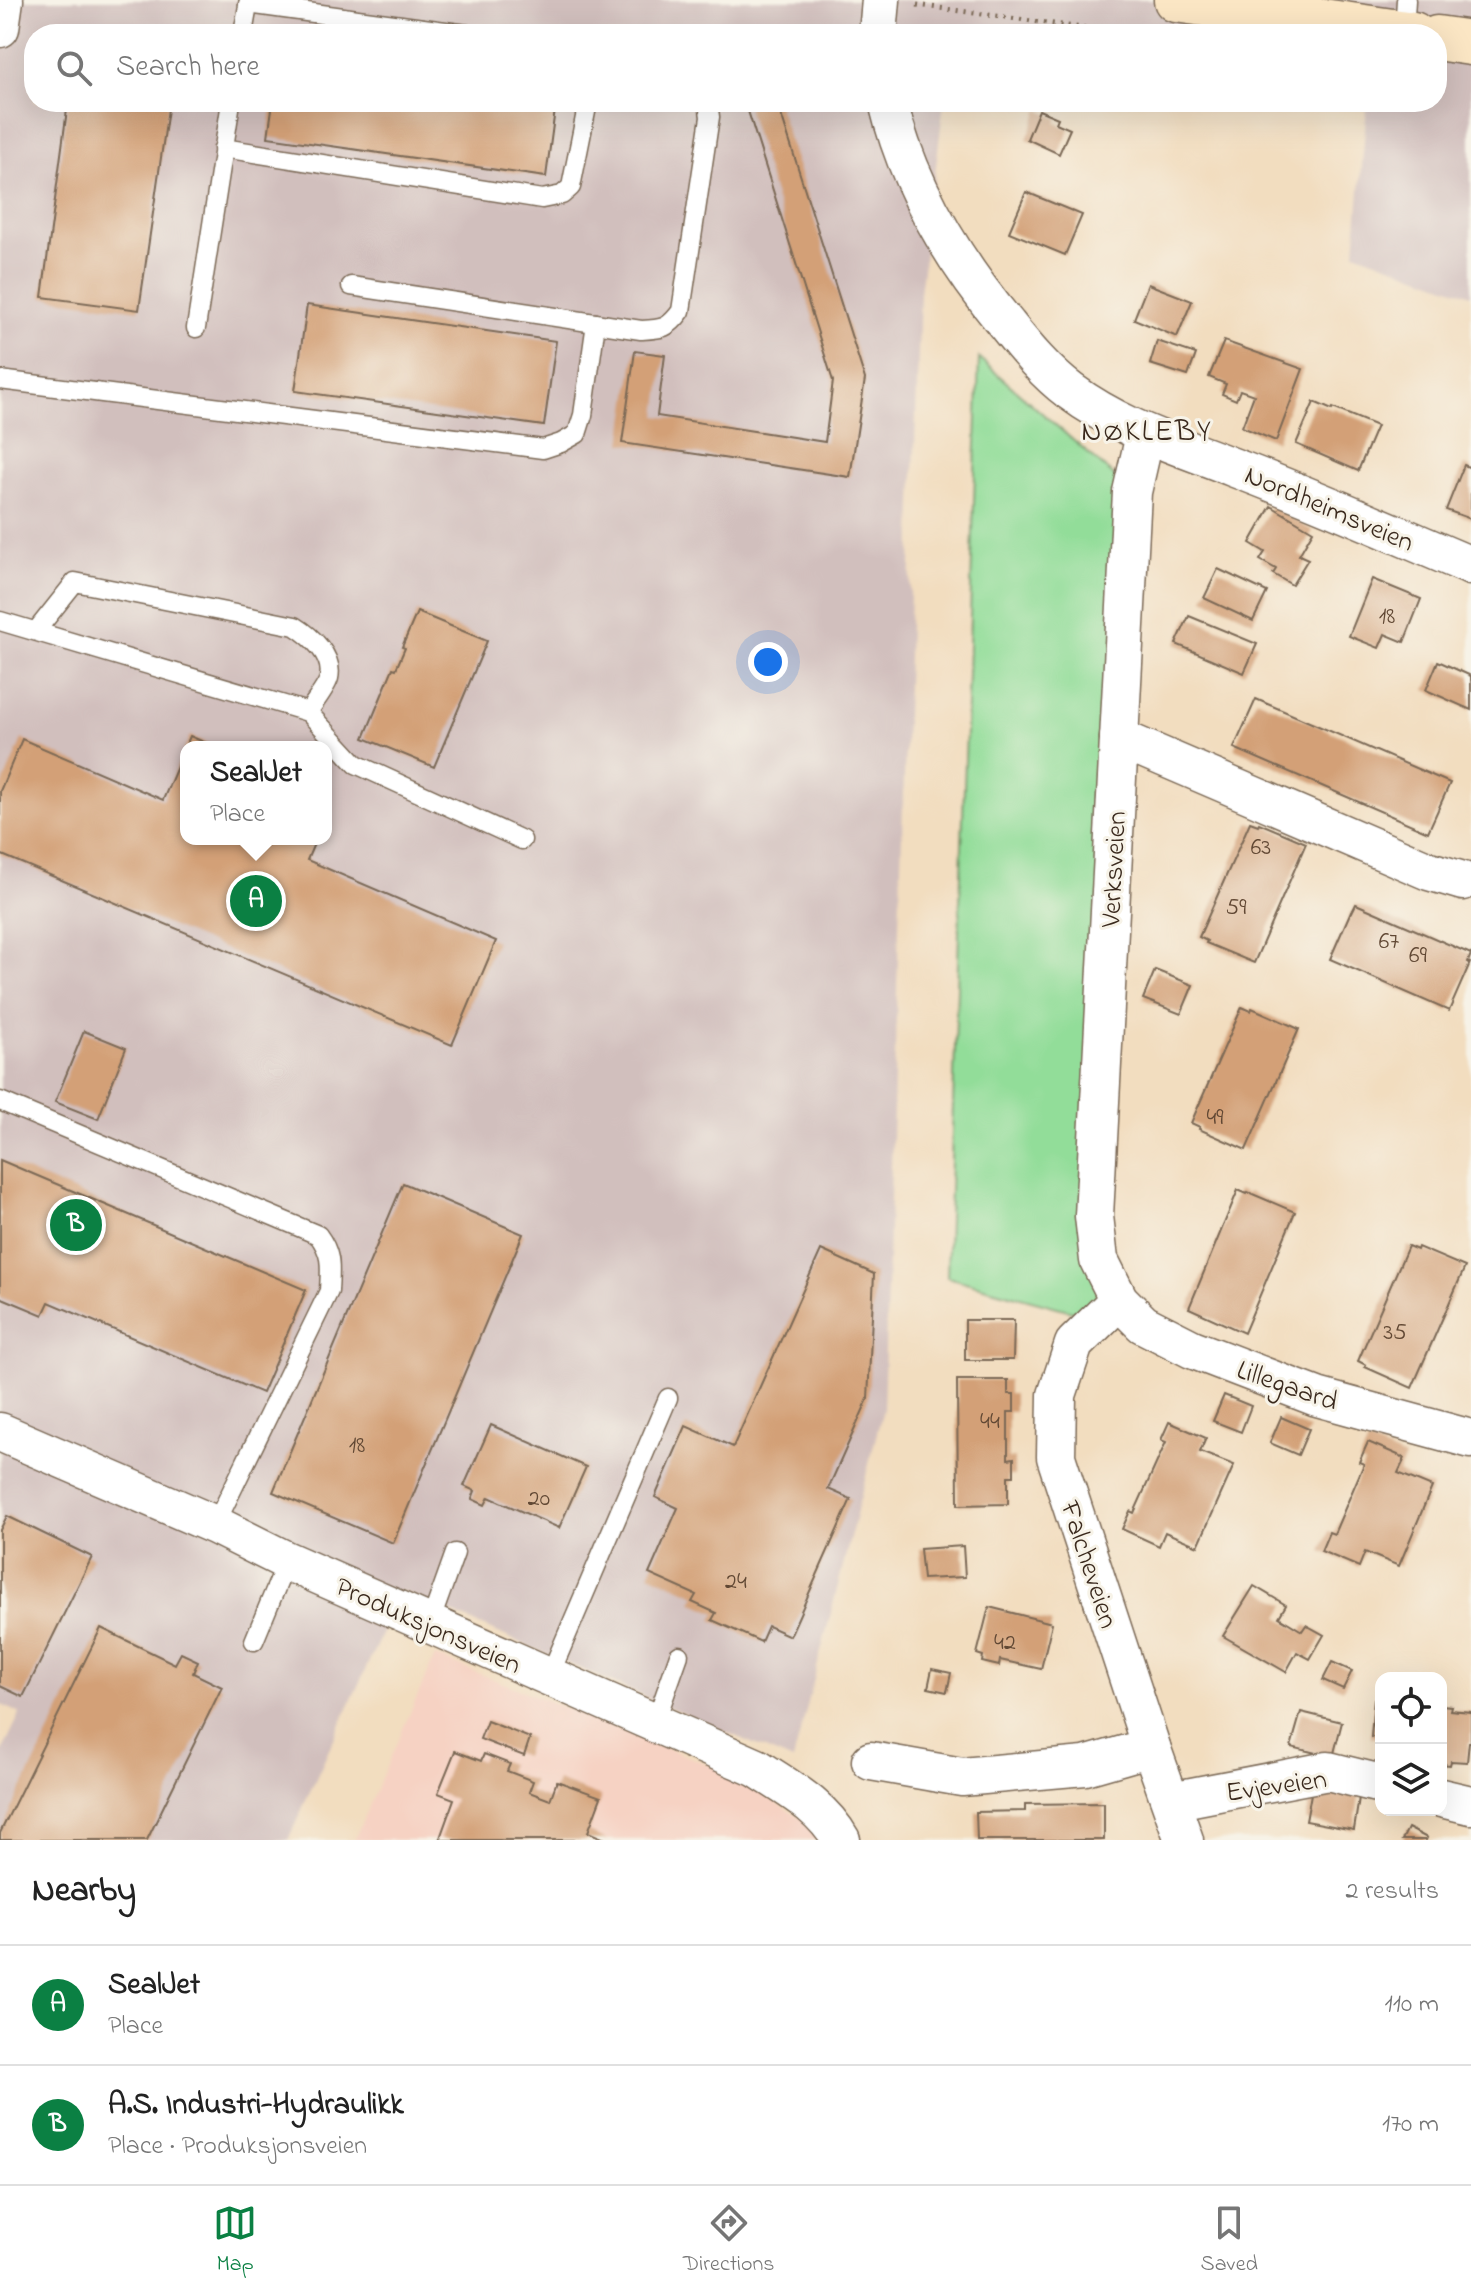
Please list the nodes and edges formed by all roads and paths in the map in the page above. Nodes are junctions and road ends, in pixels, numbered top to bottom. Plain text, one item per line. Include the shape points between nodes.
1 (4, 0) edge
2 (1176, 0) edge
3 (249, 2) edge
4 (898, 2) edge
5 (245, 24) edge
6 (399, 24) edge
7 (884, 24) edge
8 (1055, 24) edge
9 (1397, 24) edge
10 (0, 28) edge
11 (1447, 36) edge
12 (1471, 43) edge
13 (229, 112) edge
14 (586, 112) edge
15 (709, 112) edge
16 (891, 112) edge
17 (223, 148) junction
18 (351, 286) dead end
19 (596, 323) junction
20 (196, 328) dead end
21 (0, 380) edge
22 (1145, 435) junction
23 (1471, 566) edge
24 (0, 621) edge
25 (36, 631) junction
26 (308, 712) junction
27 (1119, 738) junction
28 (522, 840) dead end
29 (1463, 881) dead end
30 (0, 1101) edge
31 (1119, 1300) junction
32 (668, 1398) dead end
33 (0, 1432) edge
34 (1471, 1439) edge
35 (215, 1525) junction
36 (455, 1553) dead end
37 (287, 1561) junction
38 (430, 1623) junction
39 (254, 1641) dead end
40 (679, 1655) dead end
41 (549, 1677) junction
42 (655, 1723) junction
43 (1151, 1747) junction
44 (871, 1761) dead end
45 (1375, 1783) edge
46 (1447, 1799) edge
47 (1171, 1801) junction
48 (1471, 1805) edge
49 (841, 1840) edge
50 (1184, 1840) edge

1 - 10 street
2 - 9 street
3 - 5 lane
3 - 6 lane
4 - 7 street
4 - 8 path
11 - 12 street
13 - 17 lane
14 - 17 lane via 571,187 542,199
15 - 19 lane via 681,311 671,325 658,329
16 - 22 street, Nordheimsveien via 939,231 978,290 1069,390
17 - 20 lane
18 - 19 lane
19 - 21 lane via 577,434 543,449
22 - 23 street, Nordheimsveien
22 - 27 street, Verksveien via 1132,492
24 - 25 lane
25 - 26 lane
25 - 26 lane via 75,582 295,626 309,634 327,659 329,679
26 - 28 lane via 356,764
27 - 29 street
27 - 31 street, Verksveien via 1094,1216 1099,1260
30 - 35 lane via 318,1235 327,1248 329,1291
31 - 34 street, Lillegaard via 1143,1324 1192,1349 1317,1397
31 - 43 street, Falcheveien via 1074,1344 1057,1395 1056,1457
32 - 41 lane
33 - 35 street, Produksjonsveien
35 - 37 street, Produksjonsveien
36 - 38 lane
37 - 38 street, Produksjonsveien
37 - 39 lane
38 - 41 street, Produksjonsveien
40 - 42 lane
41 - 42 street, Produksjonsveien
42 - 49 street, Produksjonsveien via 757,1768 811,1803
43 - 44 street via 1085,1766 962,1777
43 - 47 street, Falcheveien
45 - 47 street, Evjeveien via 1328,1771
46 - 48 street
47 - 50 street, Falcheveien

